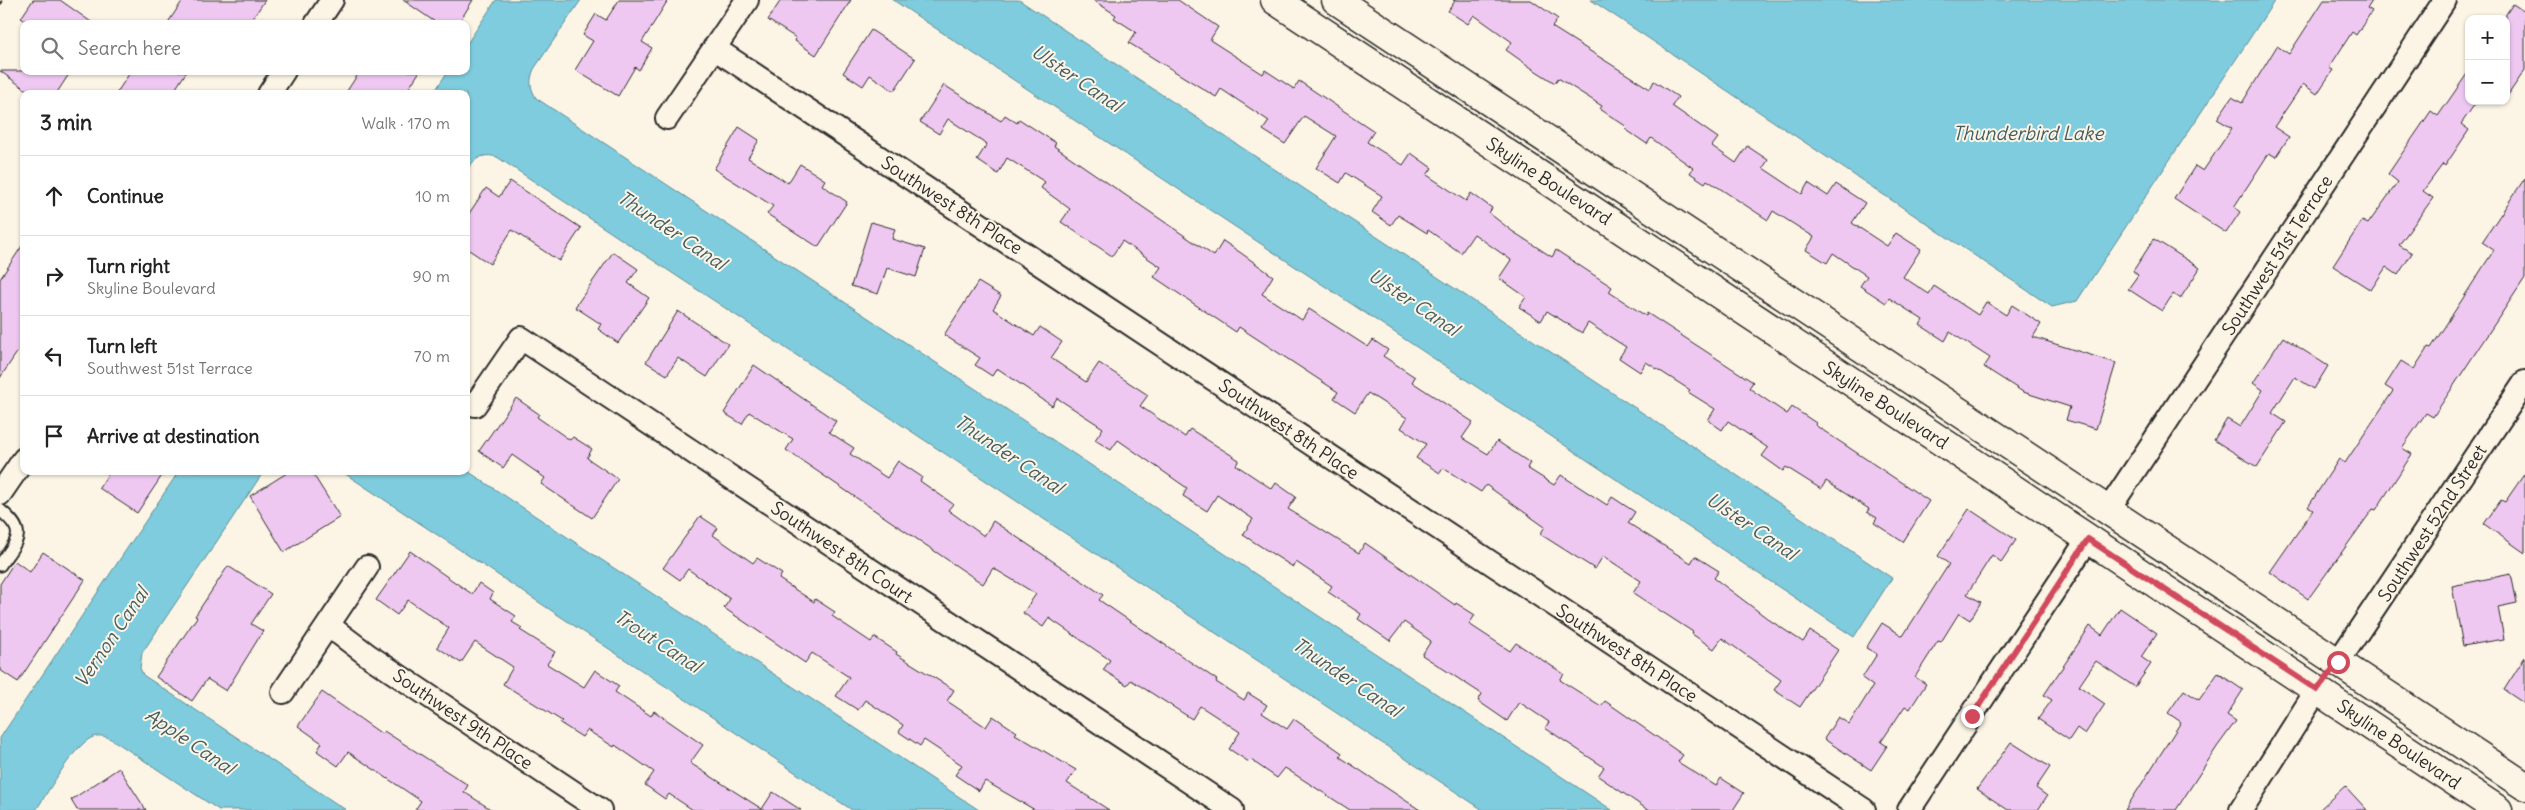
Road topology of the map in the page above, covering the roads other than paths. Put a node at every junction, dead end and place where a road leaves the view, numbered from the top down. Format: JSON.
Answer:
{"nodes":[{"id":1,"x":332,"y":0,"type":"edge"},
{"id":2,"x":747,"y":0,"type":"edge"},
{"id":3,"x":1275,"y":0,"type":"edge"},
{"id":4,"x":1336,"y":0,"type":"edge"},
{"id":5,"x":2445,"y":0,"type":"edge"},
{"id":6,"x":319,"y":20,"type":"edge"},
{"id":7,"x":714,"y":48,"type":"junction"},
{"id":8,"x":281,"y":75,"type":"edge"},
{"id":9,"x":272,"y":90,"type":"edge"},
{"id":10,"x":667,"y":118,"type":"dead end"},
{"id":11,"x":2525,"y":382,"type":"edge"},
{"id":12,"x":475,"y":405,"type":"dead end"},
{"id":13,"x":20,"y":464,"type":"edge"},
{"id":14,"x":0,"y":494,"type":"edge"},
{"id":15,"x":2109,"y":509,"type":"junction"},
{"id":16,"x":0,"y":510,"type":"edge"},
{"id":17,"x":2088,"y":539,"type":"junction"},
{"id":18,"x":0,"y":566,"type":"edge"},
{"id":19,"x":367,"y":567,"type":"dead end"},
{"id":20,"x":328,"y":625,"type":"junction"},
{"id":21,"x":2338,"y":662,"type":"junction"},
{"id":22,"x":2317,"y":690,"type":"junction"},
{"id":23,"x":283,"y":692,"type":"dead end"},
{"id":24,"x":2525,"y":786,"type":"edge"},
{"id":25,"x":600,"y":810,"type":"edge"},
{"id":26,"x":1232,"y":810,"type":"edge"},
{"id":27,"x":1864,"y":810,"type":"edge"},
{"id":28,"x":1909,"y":810,"type":"edge"},
{"id":29,"x":2241,"y":810,"type":"edge"},
{"id":30,"x":2498,"y":810,"type":"edge"}],
"edges":[{"from":1,"to":6,"type":"street"},
{"from":2,"to":7,"type":"street"},
{"from":3,"to":17,"type":"street","name":"Skyline Boulevard"},
{"from":4,"to":15,"type":"street","name":"Skyline Boulevard"},
{"from":5,"to":15,"type":"street","name":"Southwest 51st Terrace"},
{"from":7,"to":10,"type":"street"},
{"from":7,"to":27,"type":"street","name":"Southwest 8th Place"},
{"from":8,"to":9,"type":"street"},
{"from":11,"to":21,"type":"street","name":"Southwest 52nd Street"},
{"from":12,"to":26,"type":"street","name":"Southwest 8th Court"},
{"from":13,"to":14,"type":"street"},
{"from":15,"to":17,"type":"street"},
{"from":15,"to":21,"type":"street","name":"Skyline Boulevard"},
{"from":16,"to":18,"type":"lane"},
{"from":17,"to":22,"type":"street","name":"Skyline Boulevard"},
{"from":17,"to":28,"type":"street"},
{"from":19,"to":20,"type":"street"},
{"from":20,"to":23,"type":"street"},
{"from":20,"to":25,"type":"street","name":"Southwest 9th Place"},
{"from":21,"to":22,"type":"street"},
{"from":21,"to":24,"type":"street","name":"Skyline Boulevard"},
{"from":22,"to":29,"type":"street"},
{"from":22,"to":30,"type":"street","name":"Skyline Boulevard"}]}
